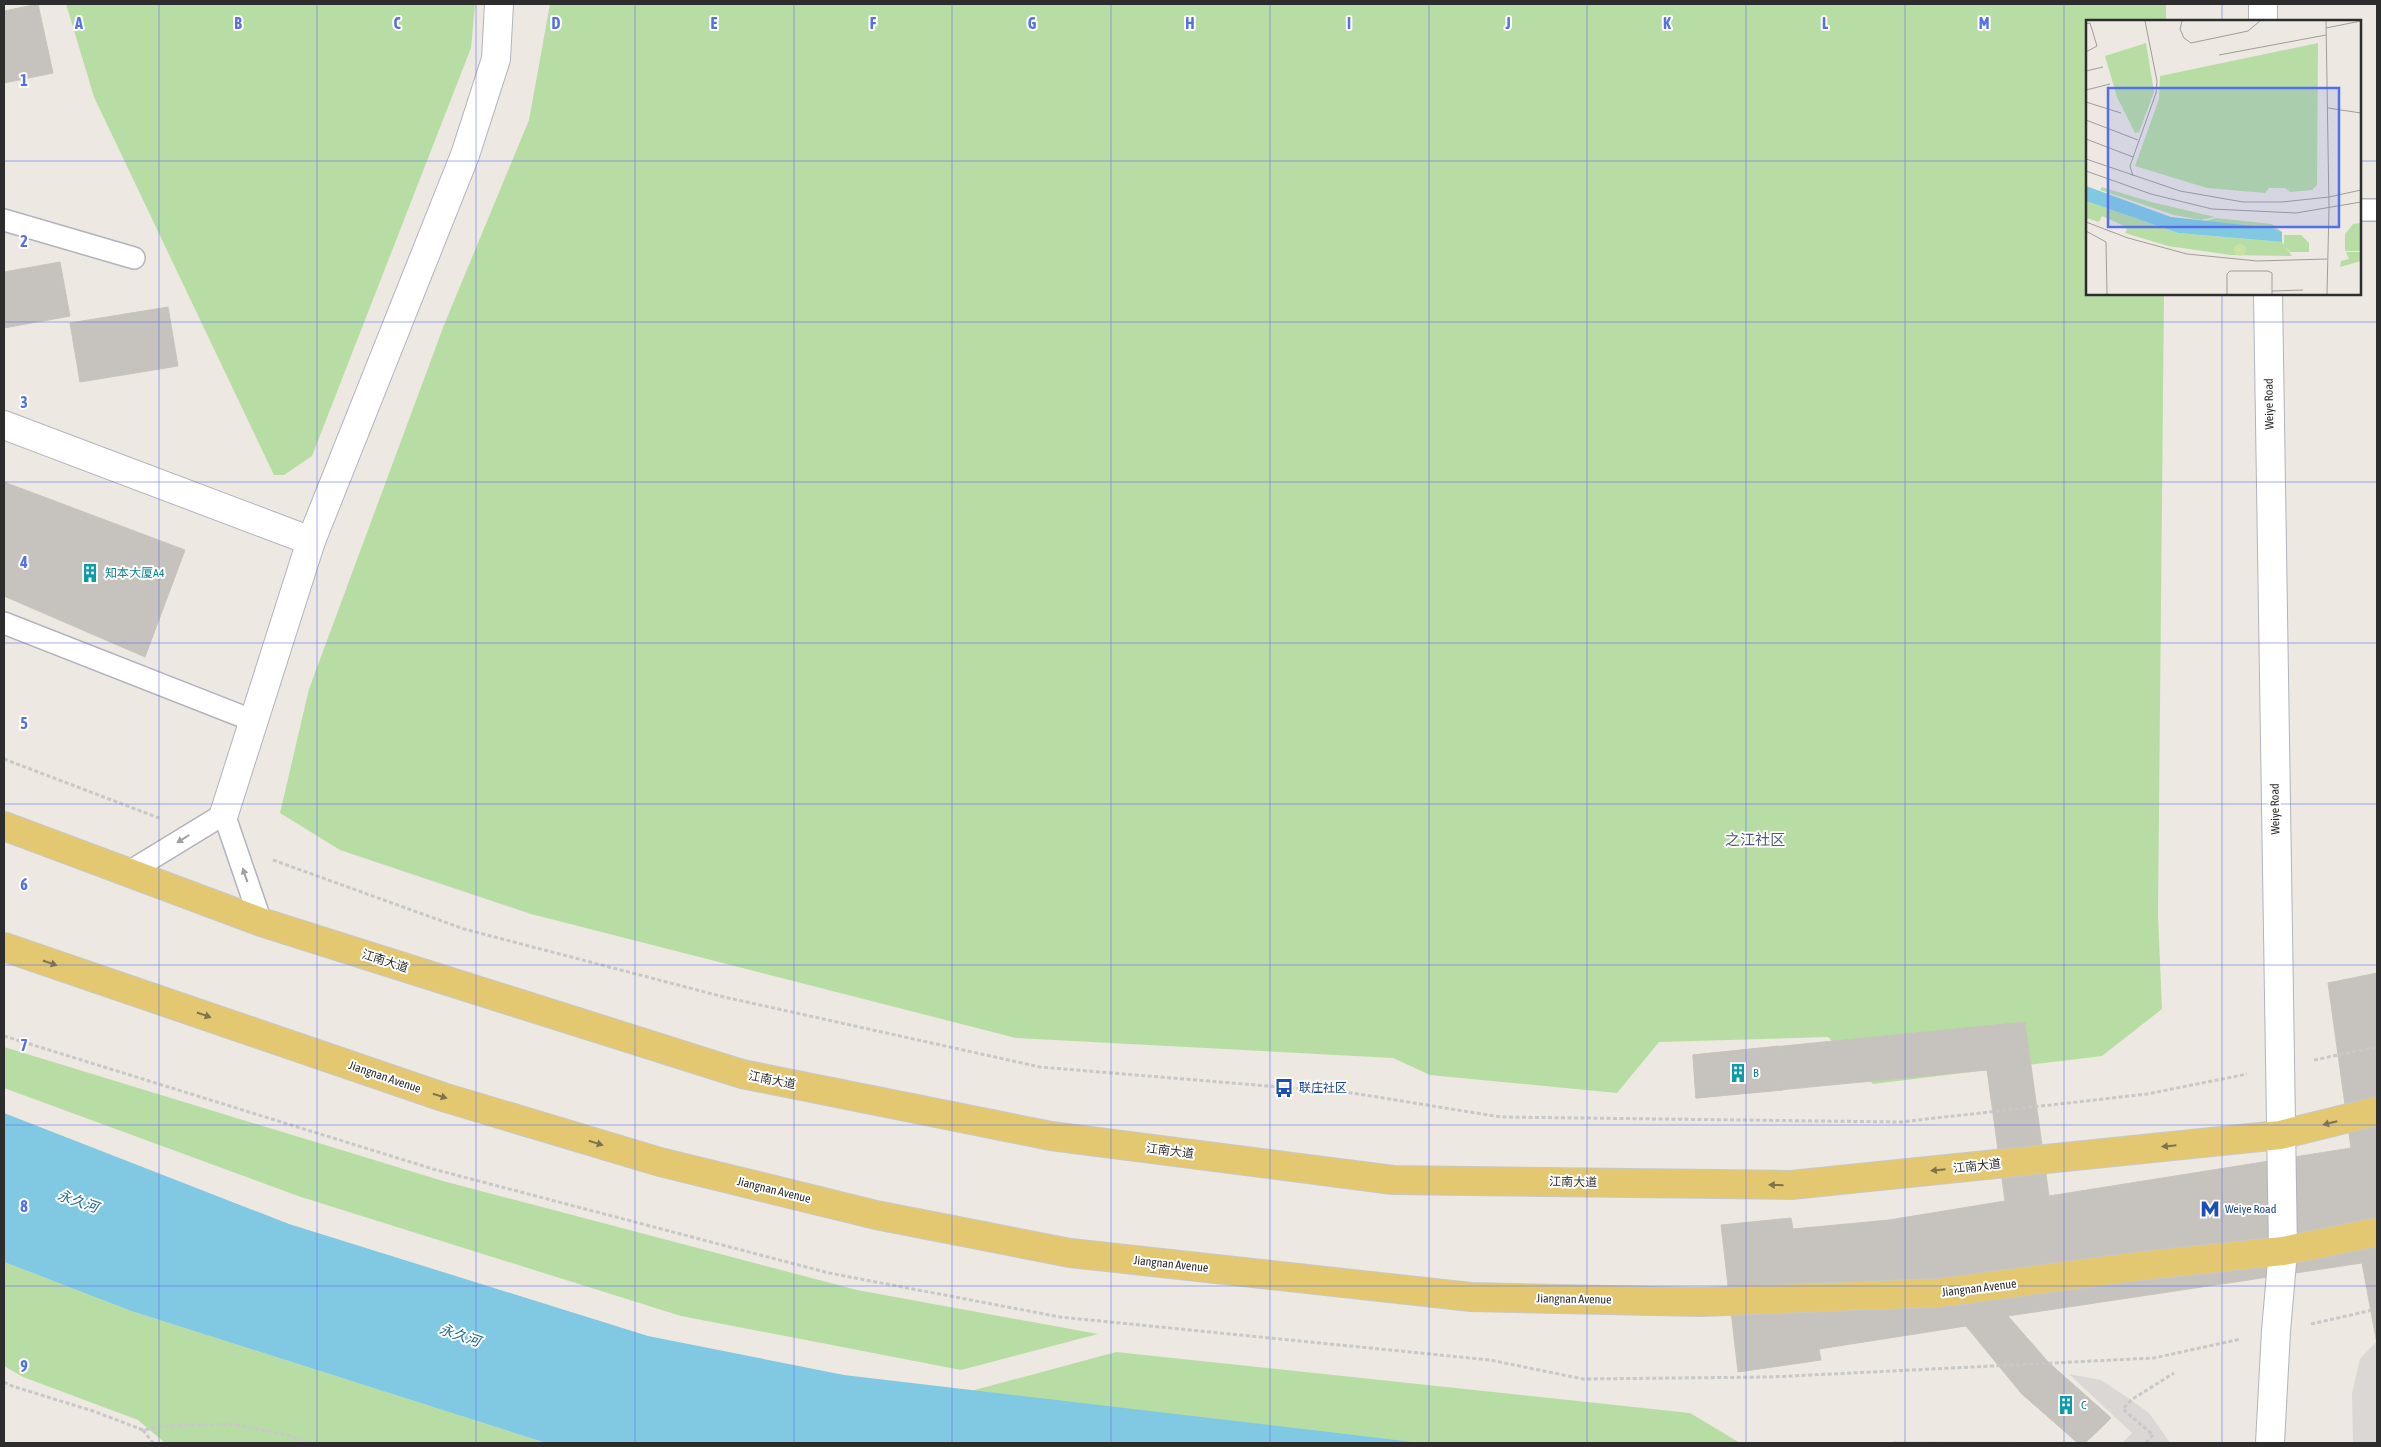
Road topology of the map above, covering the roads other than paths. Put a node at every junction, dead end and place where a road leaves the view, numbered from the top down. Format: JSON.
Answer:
{"nodes":[{"id":1,"x":499,"y":4,"type":"edge"},
{"id":2,"x":2263,"y":4,"type":"edge"},
{"id":3,"x":2264,"y":20,"type":"edge"},
{"id":4,"x":2361,"y":210,"type":"edge"},
{"id":5,"x":2377,"y":210,"type":"edge"},
{"id":6,"x":4,"y":220,"type":"edge"},
{"id":7,"x":134,"y":258,"type":"dead end"},
{"id":8,"x":2268,"y":295,"type":"edge"},
{"id":9,"x":4,"y":425,"type":"edge"},
{"id":10,"x":311,"y":541,"type":"junction"},
{"id":11,"x":4,"y":623,"type":"edge"},
{"id":12,"x":254,"y":721,"type":"junction"},
{"id":13,"x":224,"y":814,"type":"junction"},
{"id":14,"x":4,"y":826,"type":"edge"},
{"id":15,"x":130,"y":872,"type":"junction"},
{"id":16,"x":261,"y":922,"type":"junction"},
{"id":17,"x":4,"y":947,"type":"edge"},
{"id":18,"x":2377,"y":1111,"type":"edge"},
{"id":19,"x":2280,"y":1135,"type":"junction"},
{"id":20,"x":2377,"y":1232,"type":"edge"},
{"id":21,"x":2283,"y":1251,"type":"junction"},
{"id":22,"x":2270,"y":1443,"type":"edge"}],
"edges":[{"from":1,"to":10,"type":"street"},
{"from":2,"to":3,"type":"street"},
{"from":4,"to":5,"type":"lane"},
{"from":6,"to":7,"type":"lane"},
{"from":8,"to":19,"type":"street","name":"Weiye Road"},
{"from":9,"to":10,"type":"street"},
{"from":10,"to":12,"type":"street"},
{"from":11,"to":12,"type":"lane"},
{"from":12,"to":13,"type":"street"},
{"from":13,"to":15,"type":"lane","one_way":true},
{"from":16,"to":13,"type":"lane","one_way":true},
{"from":14,"to":15,"type":"main road","name":"江南大道"},
{"from":15,"to":16,"type":"main road","name":"江南大道"},
{"from":19,"to":16,"type":"main road","name":"江南大道","one_way":true},
{"from":17,"to":21,"type":"main road","name":"Jiangnan Avenue","one_way":true},
{"from":18,"to":19,"type":"main road","name":"江南大道","one_way":true},
{"from":19,"to":21,"type":"street","name":"Weiye Road"},
{"from":20,"to":21,"type":"main road","name":"Jiangnan Avenue"},
{"from":21,"to":22,"type":"street","name":"Weiye Road"}]}
